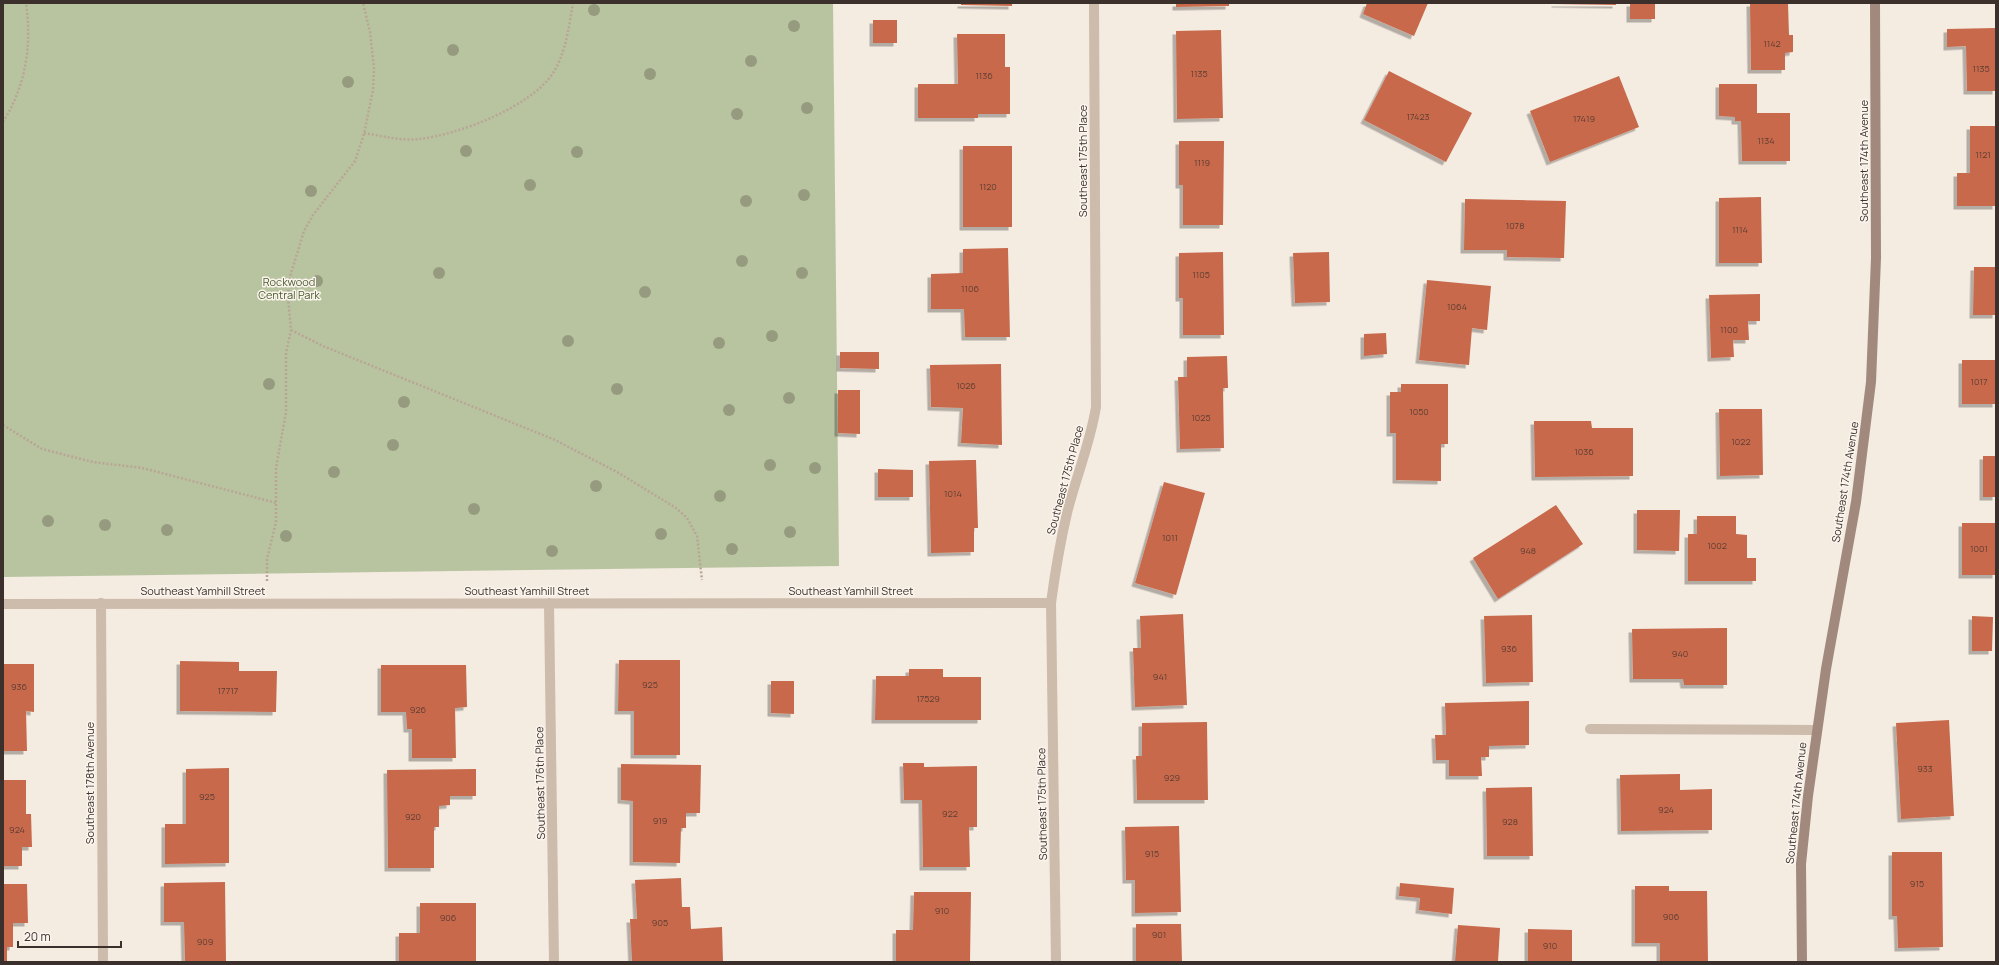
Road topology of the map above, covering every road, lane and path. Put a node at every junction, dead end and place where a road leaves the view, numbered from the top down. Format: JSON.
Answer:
{"nodes":[{"id":1,"x":26,"y":3,"type":"edge"},
{"id":2,"x":363,"y":3,"type":"edge"},
{"id":3,"x":573,"y":3,"type":"edge"},
{"id":4,"x":1094,"y":3,"type":"edge"},
{"id":5,"x":1875,"y":3,"type":"edge"},
{"id":6,"x":3,"y":122,"type":"edge"},
{"id":7,"x":364,"y":133,"type":"junction"},
{"id":8,"x":291,"y":330,"type":"junction"},
{"id":9,"x":3,"y":425,"type":"edge"},
{"id":10,"x":277,"y":503,"type":"junction"},
{"id":11,"x":703,"y":602,"type":"junction"},
{"id":12,"x":101,"y":603,"type":"junction"},
{"id":13,"x":268,"y":603,"type":"junction"},
{"id":14,"x":549,"y":603,"type":"junction"},
{"id":15,"x":1051,"y":603,"type":"junction"},
{"id":16,"x":3,"y":604,"type":"edge"},
{"id":17,"x":1590,"y":729,"type":"dead end"},
{"id":18,"x":1816,"y":730,"type":"junction"},
{"id":19,"x":103,"y":962,"type":"edge"},
{"id":20,"x":554,"y":962,"type":"edge"},
{"id":21,"x":1056,"y":962,"type":"edge"},
{"id":22,"x":1802,"y":962,"type":"edge"}],
"edges":[{"from":1,"to":6,"type":"path"},
{"from":2,"to":7,"type":"path"},
{"from":3,"to":7,"type":"path"},
{"from":4,"to":15,"type":"street","name":"Southeast 175th Place"},
{"from":5,"to":18,"type":"street","name":"Southeast 174th Avenue"},
{"from":7,"to":8,"type":"path"},
{"from":8,"to":10,"type":"path"},
{"from":8,"to":11,"type":"path"},
{"from":9,"to":10,"type":"path"},
{"from":10,"to":13,"type":"path"},
{"from":11,"to":14,"type":"street","name":"Southeast Yamhill Street"},
{"from":11,"to":15,"type":"street","name":"Southeast Yamhill Street"},
{"from":12,"to":13,"type":"street","name":"Southeast Yamhill Street"},
{"from":12,"to":16,"type":"street","name":"Southeast Yamhill Street"},
{"from":12,"to":19,"type":"street","name":"Southeast 178th Avenue"},
{"from":13,"to":14,"type":"street","name":"Southeast Yamhill Street"},
{"from":14,"to":20,"type":"street","name":"Southeast 176th Place"},
{"from":15,"to":21,"type":"street","name":"Southeast 175th Place"},
{"from":17,"to":18,"type":"street"},
{"from":18,"to":22,"type":"street","name":"Southeast 174th Avenue"}]}
